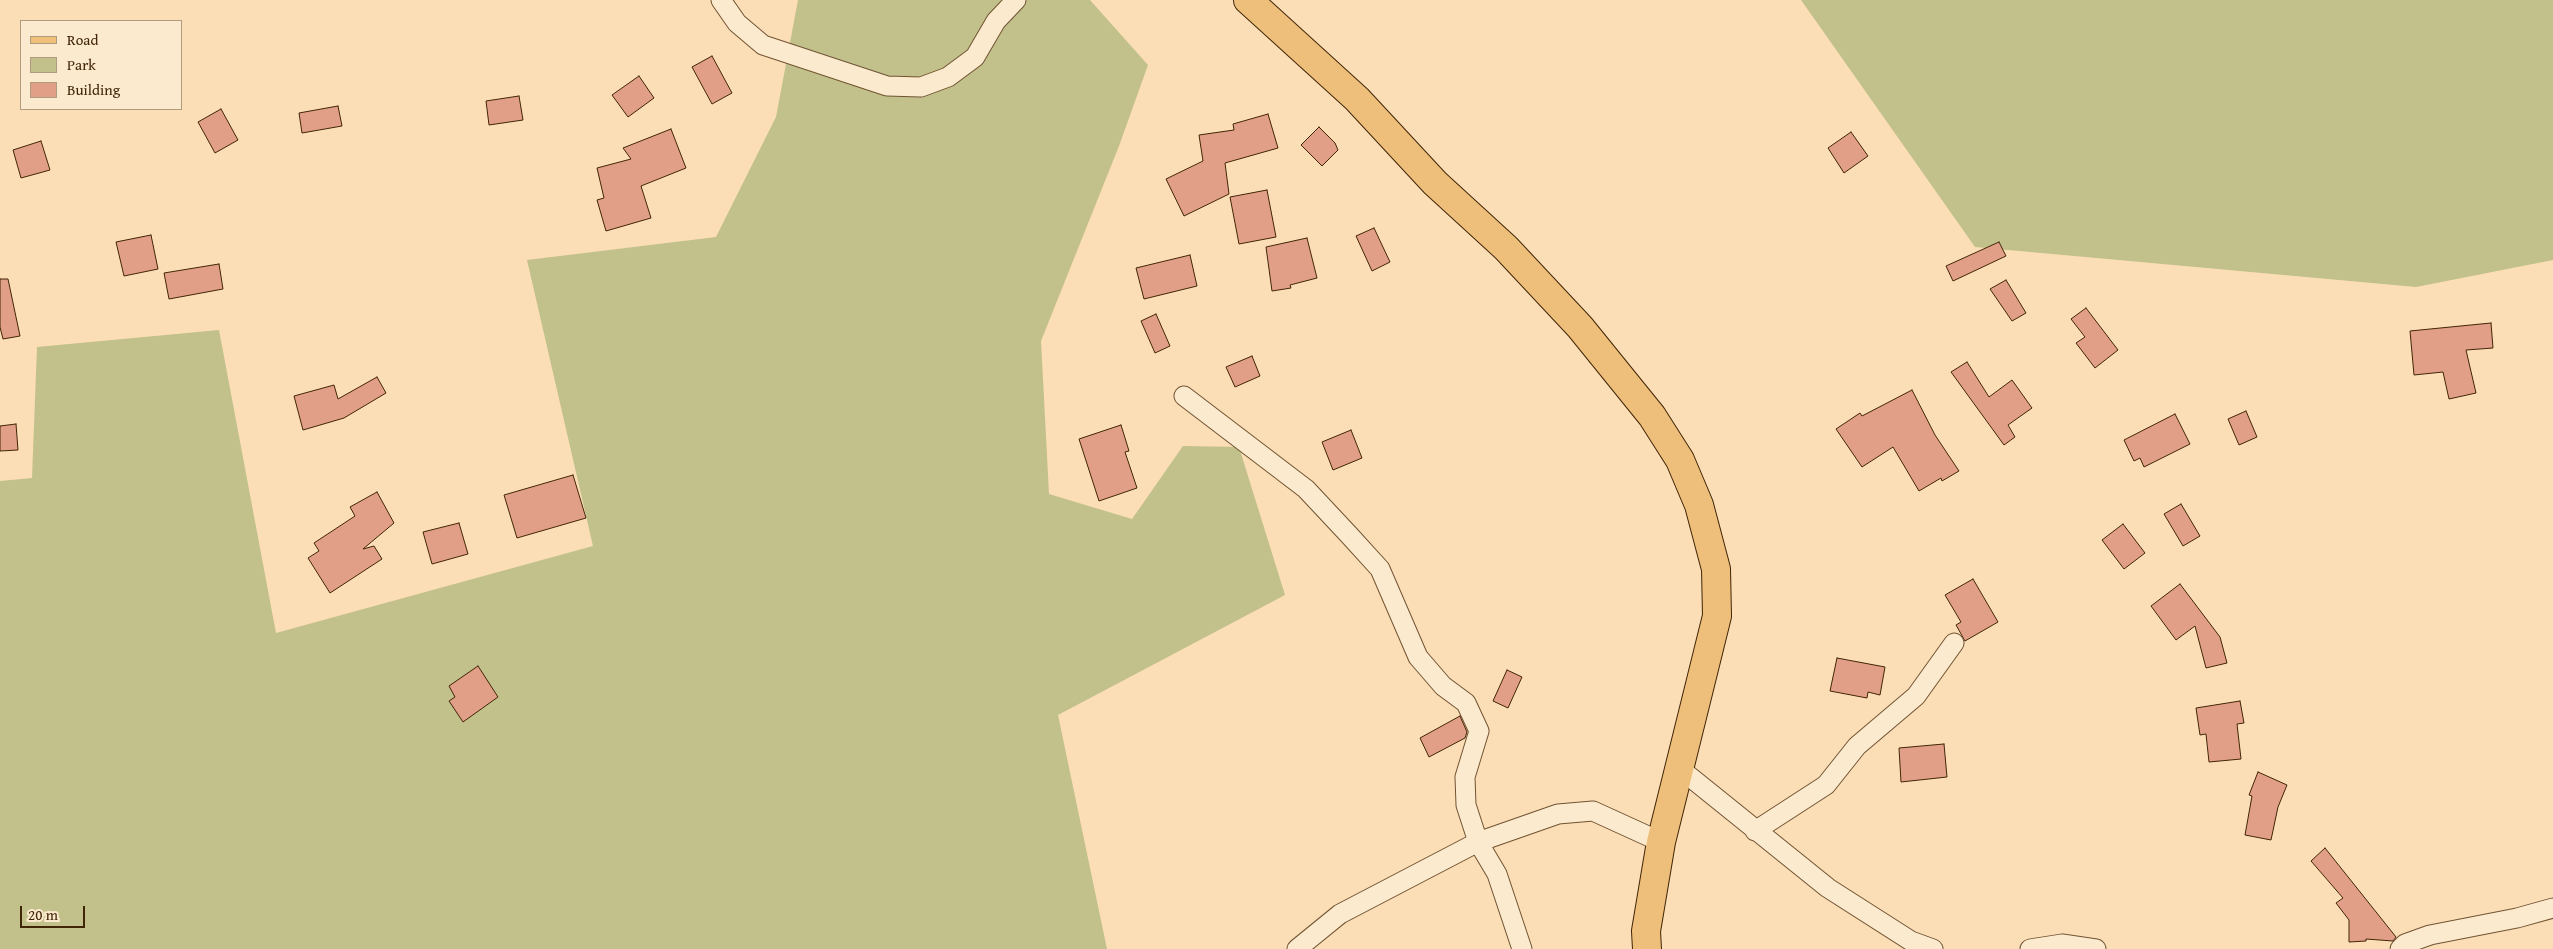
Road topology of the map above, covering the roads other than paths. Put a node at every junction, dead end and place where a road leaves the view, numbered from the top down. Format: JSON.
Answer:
{"nodes":[{"id":1,"x":721,"y":0,"type":"edge"},
{"id":2,"x":1016,"y":0,"type":"edge"},
{"id":3,"x":1248,"y":0,"type":"edge"},
{"id":4,"x":1184,"y":396,"type":"dead end"},
{"id":5,"x":1954,"y":643,"type":"dead end"},
{"id":6,"x":1679,"y":768,"type":"junction"},
{"id":7,"x":1755,"y":831,"type":"junction"},
{"id":8,"x":1478,"y":842,"type":"junction"},
{"id":9,"x":1662,"y":842,"type":"junction"},
{"id":10,"x":2553,"y":908,"type":"edge"},
{"id":11,"x":1297,"y":949,"type":"edge"},
{"id":12,"x":1522,"y":949,"type":"edge"},
{"id":13,"x":1647,"y":949,"type":"edge"},
{"id":14,"x":1934,"y":949,"type":"edge"},
{"id":15,"x":2030,"y":949,"type":"edge"},
{"id":16,"x":2096,"y":949,"type":"edge"},
{"id":17,"x":2400,"y":949,"type":"edge"}],
"edges":[{"from":1,"to":2,"type":"street"},
{"from":3,"to":6,"type":"main road"},
{"from":4,"to":8,"type":"street"},
{"from":5,"to":7,"type":"street"},
{"from":6,"to":7,"type":"street"},
{"from":6,"to":9,"type":"main road"},
{"from":7,"to":14,"type":"street"},
{"from":8,"to":9,"type":"street"},
{"from":8,"to":11,"type":"street"},
{"from":8,"to":12,"type":"street"},
{"from":9,"to":13,"type":"main road"},
{"from":10,"to":17,"type":"street"},
{"from":15,"to":16,"type":"street"}]}
